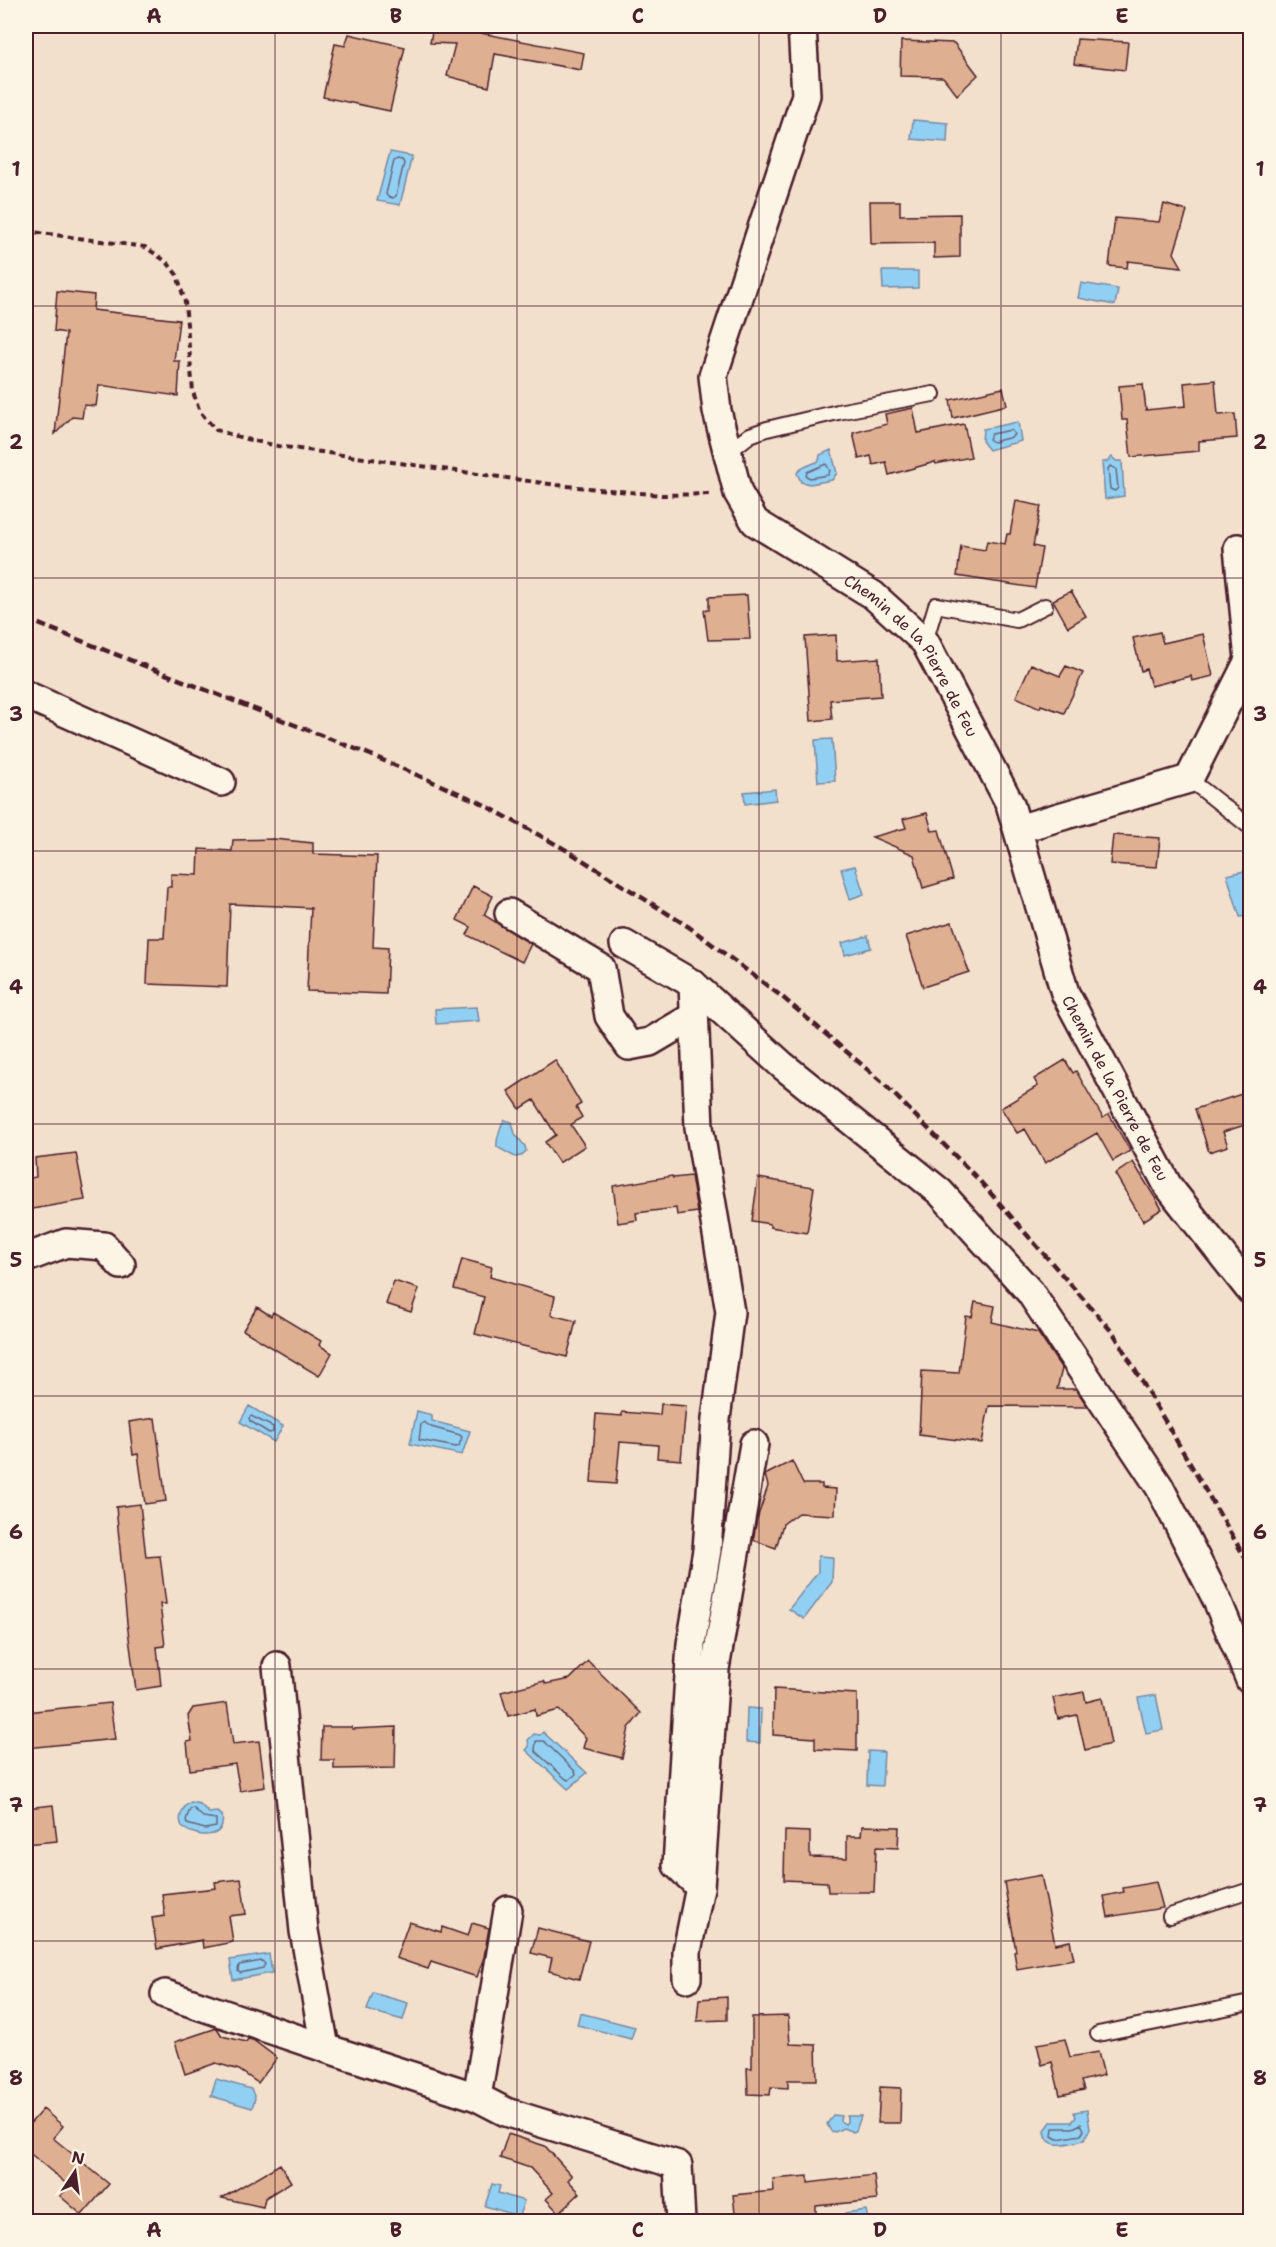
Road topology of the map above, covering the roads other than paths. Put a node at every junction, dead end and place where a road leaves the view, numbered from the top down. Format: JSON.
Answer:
{"nodes":[{"id":1,"x":802,"y":26,"type":"edge"},
{"id":2,"x":933,"y":394,"type":"dead end"},
{"id":3,"x":727,"y":453,"type":"junction"},
{"id":4,"x":1238,"y":548,"type":"dead end"},
{"id":5,"x":1045,"y":606,"type":"dead end"},
{"id":6,"x":925,"y":642,"type":"junction"},
{"id":7,"x":1250,"y":661,"type":"edge"},
{"id":8,"x":26,"y":695,"type":"edge"},
{"id":9,"x":1189,"y":779,"type":"junction"},
{"id":10,"x":221,"y":782,"type":"dead end"},
{"id":11,"x":1251,"y":827,"type":"edge"},
{"id":12,"x":1018,"y":829,"type":"junction"},
{"id":13,"x":509,"y":913,"type":"dead end"},
{"id":14,"x":624,"y":944,"type":"dead end"},
{"id":15,"x":693,"y":984,"type":"junction"},
{"id":16,"x":694,"y":1016,"type":"junction"},
{"id":17,"x":26,"y":1258,"type":"edge"},
{"id":18,"x":121,"y":1265,"type":"dead end"},
{"id":19,"x":1251,"y":1290,"type":"edge"},
{"id":20,"x":754,"y":1444,"type":"dead end"},
{"id":21,"x":277,"y":1666,"type":"dead end"},
{"id":22,"x":1251,"y":1680,"type":"edge"},
{"id":23,"x":700,"y":1887,"type":"junction"},
{"id":24,"x":1251,"y":1890,"type":"edge"},
{"id":25,"x":508,"y":1910,"type":"dead end"},
{"id":26,"x":1170,"y":1916,"type":"dead end"},
{"id":27,"x":687,"y":1978,"type":"dead end"},
{"id":28,"x":165,"y":1994,"type":"dead end"},
{"id":29,"x":1251,"y":2003,"type":"edge"},
{"id":30,"x":1098,"y":2034,"type":"dead end"},
{"id":31,"x":325,"y":2048,"type":"junction"},
{"id":32,"x":477,"y":2097,"type":"junction"},
{"id":33,"x":681,"y":2222,"type":"edge"}],
"edges":[{"from":1,"to":3,"type":"street","name":"Chemin de la Pierre de Feu"},
{"from":2,"to":3,"type":"lane"},
{"from":3,"to":6,"type":"street","name":"Chemin de la Pierre de Feu"},
{"from":4,"to":7,"type":"street"},
{"from":5,"to":6,"type":"lane"},
{"from":6,"to":12,"type":"street","name":"Chemin de la Pierre de Feu"},
{"from":7,"to":9,"type":"street"},
{"from":8,"to":10,"type":"street"},
{"from":9,"to":11,"type":"lane"},
{"from":9,"to":12,"type":"street"},
{"from":12,"to":19,"type":"street","name":"Chemin de la Pierre de Feu"},
{"from":13,"to":16,"type":"street"},
{"from":14,"to":15,"type":"street"},
{"from":15,"to":16,"type":"street"},
{"from":15,"to":22,"type":"street"},
{"from":16,"to":23,"type":"street"},
{"from":17,"to":18,"type":"street"},
{"from":20,"to":23,"type":"street"},
{"from":21,"to":31,"type":"street"},
{"from":23,"to":27,"type":"street"},
{"from":24,"to":26,"type":"lane"},
{"from":25,"to":32,"type":"street"},
{"from":28,"to":31,"type":"street"},
{"from":29,"to":30,"type":"lane"},
{"from":31,"to":32,"type":"street"},
{"from":32,"to":33,"type":"street"}]}
